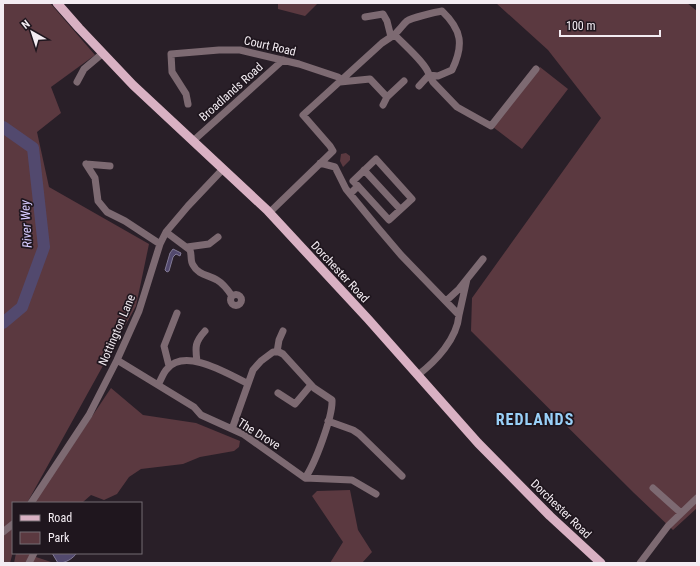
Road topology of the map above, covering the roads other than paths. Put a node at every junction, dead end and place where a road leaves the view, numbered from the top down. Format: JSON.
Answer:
{"nodes":[{"id":1,"x":57,"y":3,"type":"edge"},
{"id":2,"x":365,"y":17,"type":"dead end"},
{"id":3,"x":395,"y":34,"type":"junction"},
{"id":4,"x":103,"y":53,"type":"junction"},
{"id":5,"x":283,"y":60,"type":"junction"},
{"id":6,"x":536,"y":69,"type":"dead end"},
{"id":7,"x":429,"y":75,"type":"junction"},
{"id":8,"x":340,"y":80,"type":"junction"},
{"id":9,"x":404,"y":81,"type":"dead end"},
{"id":10,"x":77,"y":82,"type":"dead end"},
{"id":11,"x":419,"y":86,"type":"dead end"},
{"id":12,"x":387,"y":97,"type":"junction"},
{"id":13,"x":188,"y":104,"type":"dead end"},
{"id":14,"x":383,"y":105,"type":"dead end"},
{"id":15,"x":194,"y":141,"type":"junction"},
{"id":16,"x":320,"y":164,"type":"junction"},
{"id":17,"x":110,"y":166,"type":"dead end"},
{"id":18,"x":223,"y":168,"type":"junction"},
{"id":19,"x":364,"y":170,"type":"junction"},
{"id":20,"x":358,"y":186,"type":"junction"},
{"id":21,"x":350,"y":194,"type":"junction"},
{"id":22,"x":400,"y":209,"type":"junction"},
{"id":23,"x":269,"y":213,"type":"junction"},
{"id":24,"x":166,"y":232,"type":"junction"},
{"id":25,"x":218,"y":237,"type":"dead end"},
{"id":26,"x":160,"y":244,"type":"junction"},
{"id":27,"x":187,"y":247,"type":"junction"},
{"id":28,"x":483,"y":259,"type":"dead end"},
{"id":29,"x":467,"y":279,"type":"junction"},
{"id":30,"x":232,"y":296,"type":"dead end"},
{"id":31,"x":446,"y":301,"type":"junction"},
{"id":32,"x":177,"y":313,"type":"dead end"},
{"id":33,"x":459,"y":315,"type":"junction"},
{"id":34,"x":206,"y":331,"type":"dead end"},
{"id":35,"x":282,"y":331,"type":"dead end"},
{"id":36,"x":277,"y":352,"type":"junction"},
{"id":37,"x":117,"y":360,"type":"junction"},
{"id":38,"x":196,"y":361,"type":"junction"},
{"id":39,"x":169,"y":366,"type":"junction"},
{"id":40,"x":418,"y":375,"type":"junction"},
{"id":41,"x":247,"y":383,"type":"junction"},
{"id":42,"x":158,"y":385,"type":"junction"},
{"id":43,"x":311,"y":385,"type":"junction"},
{"id":44,"x":278,"y":393,"type":"dead end"},
{"id":45,"x":328,"y":421,"type":"junction"},
{"id":46,"x":232,"y":429,"type":"junction"},
{"id":47,"x":402,"y":476,"type":"dead end"},
{"id":48,"x":305,"y":478,"type":"junction"},
{"id":49,"x":653,"y":488,"type":"dead end"},
{"id":50,"x":376,"y":494,"type":"dead end"},
{"id":51,"x":697,"y":498,"type":"edge"},
{"id":52,"x":32,"y":502,"type":"edge"},
{"id":53,"x":681,"y":513,"type":"junction"},
{"id":54,"x":12,"y":525,"type":"edge"},
{"id":55,"x":3,"y":532,"type":"edge"},
{"id":56,"x":34,"y":554,"type":"edge"},
{"id":57,"x":29,"y":563,"type":"edge"},
{"id":58,"x":601,"y":563,"type":"edge"},
{"id":59,"x":640,"y":563,"type":"edge"}],
"edges":[{"from":1,"to":4,"type":"main road","name":"Dorchester Road"},
{"from":2,"to":3,"type":"street"},
{"from":3,"to":7,"type":"street"},
{"from":3,"to":7,"type":"street"},
{"from":3,"to":8,"type":"street"},
{"from":4,"to":10,"type":"street"},
{"from":4,"to":15,"type":"main road","name":"Dorchester Road"},
{"from":5,"to":8,"type":"street","name":"Court Road"},
{"from":5,"to":13,"type":"street","name":"Court Road"},
{"from":5,"to":15,"type":"street","name":"Broadlands Road"},
{"from":6,"to":7,"type":"street"},
{"from":7,"to":11,"type":"street"},
{"from":8,"to":12,"type":"street"},
{"from":8,"to":16,"type":"street"},
{"from":9,"to":12,"type":"street"},
{"from":12,"to":14,"type":"street"},
{"from":15,"to":18,"type":"main road","name":"Dorchester Road"},
{"from":16,"to":21,"type":"street"},
{"from":16,"to":23,"type":"street"},
{"from":17,"to":26,"type":"street"},
{"from":18,"to":23,"type":"main road","name":"Dorchester Road"},
{"from":18,"to":24,"type":"street","name":"Nottington Lane"},
{"from":19,"to":20,"type":"street"},
{"from":19,"to":22,"type":"street"},
{"from":19,"to":22,"type":"street"},
{"from":20,"to":21,"type":"street"},
{"from":20,"to":22,"type":"street"},
{"from":21,"to":31,"type":"street"},
{"from":23,"to":40,"type":"main road","name":"Dorchester Road"},
{"from":24,"to":26,"type":"street","name":"Nottington Lane"},
{"from":24,"to":27,"type":"street"},
{"from":25,"to":27,"type":"street"},
{"from":26,"to":37,"type":"street","name":"Nottington Lane"},
{"from":27,"to":30,"type":"street"},
{"from":28,"to":29,"type":"street"},
{"from":29,"to":31,"type":"street"},
{"from":29,"to":33,"type":"street"},
{"from":31,"to":33,"type":"street"},
{"from":32,"to":39,"type":"street"},
{"from":33,"to":40,"type":"street"},
{"from":34,"to":38,"type":"street"},
{"from":35,"to":36,"type":"street"},
{"from":36,"to":41,"type":"street"},
{"from":36,"to":43,"type":"street"},
{"from":37,"to":42,"type":"street","name":"The Drove"},
{"from":37,"to":52,"type":"street","name":"Nottington Lane"},
{"from":38,"to":39,"type":"street"},
{"from":38,"to":41,"type":"street"},
{"from":39,"to":42,"type":"street"},
{"from":40,"to":58,"type":"main road","name":"Dorchester Road"},
{"from":41,"to":46,"type":"street"},
{"from":42,"to":46,"type":"street","name":"The Drove"},
{"from":43,"to":44,"type":"street"},
{"from":43,"to":45,"type":"street"},
{"from":45,"to":47,"type":"street"},
{"from":45,"to":48,"type":"street"},
{"from":46,"to":48,"type":"street","name":"The Drove"},
{"from":48,"to":50,"type":"street"},
{"from":49,"to":53,"type":"street"},
{"from":51,"to":53,"type":"street"},
{"from":53,"to":59,"type":"street"},
{"from":54,"to":55,"type":"street"},
{"from":56,"to":57,"type":"street"}]}
